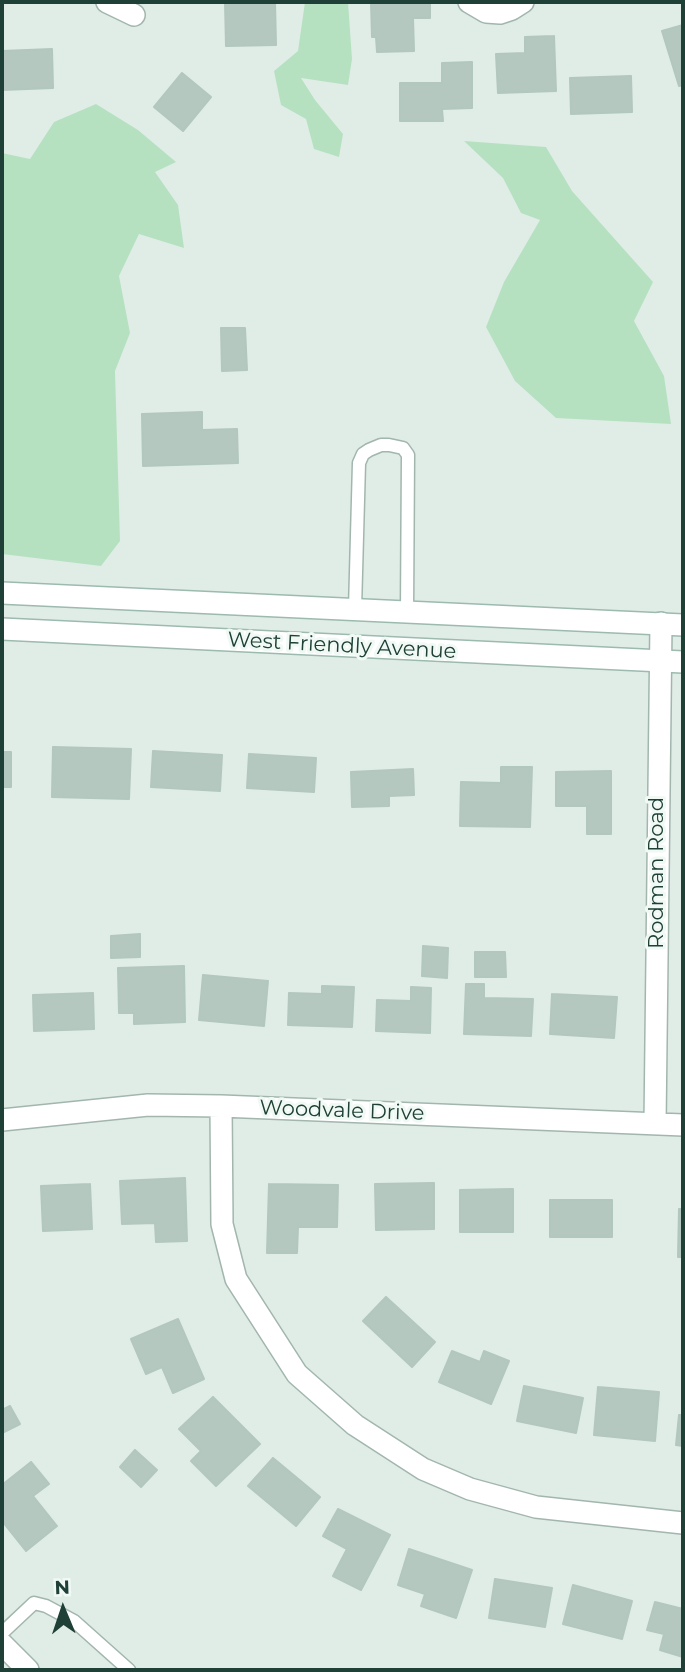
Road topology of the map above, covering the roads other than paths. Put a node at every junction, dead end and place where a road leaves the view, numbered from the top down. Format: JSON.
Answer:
{"nodes":[{"id":1,"x":107,"y":2,"type":"edge"},
{"id":2,"x":469,"y":2,"type":"edge"},
{"id":3,"x":523,"y":2,"type":"edge"},
{"id":4,"x":137,"y":8,"type":"edge"},
{"id":5,"x":2,"y":593,"type":"edge"},
{"id":6,"x":355,"y":609,"type":"junction"},
{"id":7,"x":407,"y":611,"type":"junction"},
{"id":8,"x":661,"y":623,"type":"junction"},
{"id":9,"x":683,"y":625,"type":"edge"},
{"id":10,"x":2,"y":629,"type":"edge"},
{"id":11,"x":659,"y":661,"type":"junction"},
{"id":12,"x":683,"y":663,"type":"edge"},
{"id":13,"x":221,"y":1106,"type":"junction"},
{"id":14,"x":2,"y":1120,"type":"edge"},
{"id":15,"x":655,"y":1124,"type":"junction"},
{"id":16,"x":683,"y":1125,"type":"edge"},
{"id":17,"x":683,"y":1523,"type":"edge"},
{"id":18,"x":2,"y":1633,"type":"edge"},
{"id":19,"x":2,"y":1644,"type":"edge"},
{"id":20,"x":29,"y":1670,"type":"edge"},
{"id":21,"x":129,"y":1670,"type":"edge"}],
"edges":[{"from":1,"to":4,"type":"street"},
{"from":2,"to":3,"type":"street"},
{"from":5,"to":6,"type":"street","name":"West Friendly Avenue"},
{"from":6,"to":7,"type":"street","name":"West Friendly Avenue"},
{"from":6,"to":7,"type":"lane"},
{"from":7,"to":8,"type":"street","name":"West Friendly Avenue"},
{"from":8,"to":9,"type":"street","name":"West Friendly Avenue"},
{"from":8,"to":11,"type":"street","name":"Rodman Road"},
{"from":10,"to":11,"type":"street","name":"West Friendly Avenue"},
{"from":11,"to":12,"type":"street","name":"West Friendly Avenue"},
{"from":11,"to":15,"type":"street","name":"Rodman Road"},
{"from":13,"to":14,"type":"street","name":"Woodvale Drive"},
{"from":13,"to":15,"type":"street","name":"Woodvale Drive"},
{"from":13,"to":17,"type":"street"},
{"from":15,"to":16,"type":"street","name":"Woodvale Drive"},
{"from":18,"to":21,"type":"lane"},
{"from":19,"to":20,"type":"street"}]}
